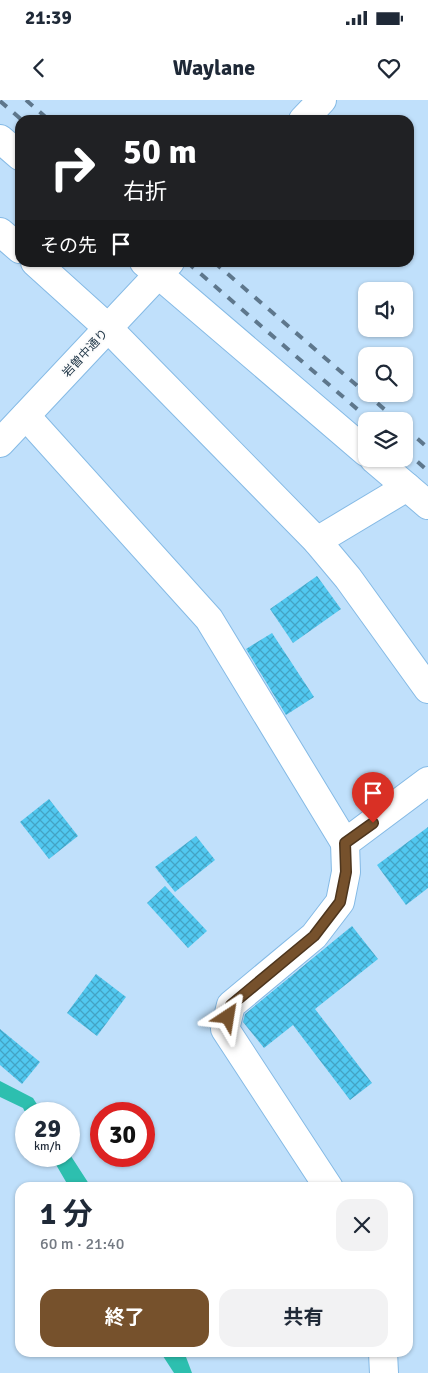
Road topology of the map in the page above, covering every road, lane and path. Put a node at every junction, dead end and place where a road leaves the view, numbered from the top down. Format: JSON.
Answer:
{"nodes":[{"id":1,"x":322,"y":100,"type":"edge"},
{"id":2,"x":308,"y":115,"type":"edge"},
{"id":3,"x":0,"y":139,"type":"edge"},
{"id":4,"x":15,"y":152,"type":"edge"},
{"id":5,"x":0,"y":232,"type":"edge"},
{"id":6,"x":15,"y":246,"type":"edge"},
{"id":7,"x":41,"y":267,"type":"edge"},
{"id":8,"x":158,"y":267,"type":"edge"},
{"id":9,"x":108,"y":328,"type":"junction"},
{"id":10,"x":26,"y":416,"type":"junction"},
{"id":11,"x":0,"y":443,"type":"edge"},
{"id":12,"x":358,"y":445,"type":"edge"},
{"id":13,"x":383,"y":467,"type":"edge"},
{"id":14,"x":407,"y":487,"type":"junction"},
{"id":15,"x":428,"y":505,"type":"edge"},
{"id":16,"x":317,"y":541,"type":"junction"},
{"id":17,"x":428,"y":689,"type":"edge"},
{"id":18,"x":428,"y":781,"type":"edge"},
{"id":19,"x":345,"y":843,"type":"junction"},
{"id":20,"x":325,"y":1182,"type":"edge"},
{"id":21,"x":383,"y":1357,"type":"edge"},
{"id":22,"x":384,"y":1373,"type":"edge"}],
"edges":[{"from":1,"to":2,"type":"street"},
{"from":3,"to":4,"type":"street"},
{"from":5,"to":6,"type":"street"},
{"from":7,"to":9,"type":"street"},
{"from":8,"to":9,"type":"street","name":"岩曽中通り"},
{"from":8,"to":12,"type":"street"},
{"from":9,"to":10,"type":"street","name":"岩曽中通り"},
{"from":9,"to":16,"type":"street"},
{"from":10,"to":11,"type":"street","name":"岩曽中通り"},
{"from":10,"to":19,"type":"street"},
{"from":13,"to":14,"type":"street"},
{"from":14,"to":15,"type":"street"},
{"from":14,"to":16,"type":"street"},
{"from":16,"to":17,"type":"street"},
{"from":18,"to":19,"type":"street"},
{"from":19,"to":20,"type":"street"},
{"from":21,"to":22,"type":"street"}]}
